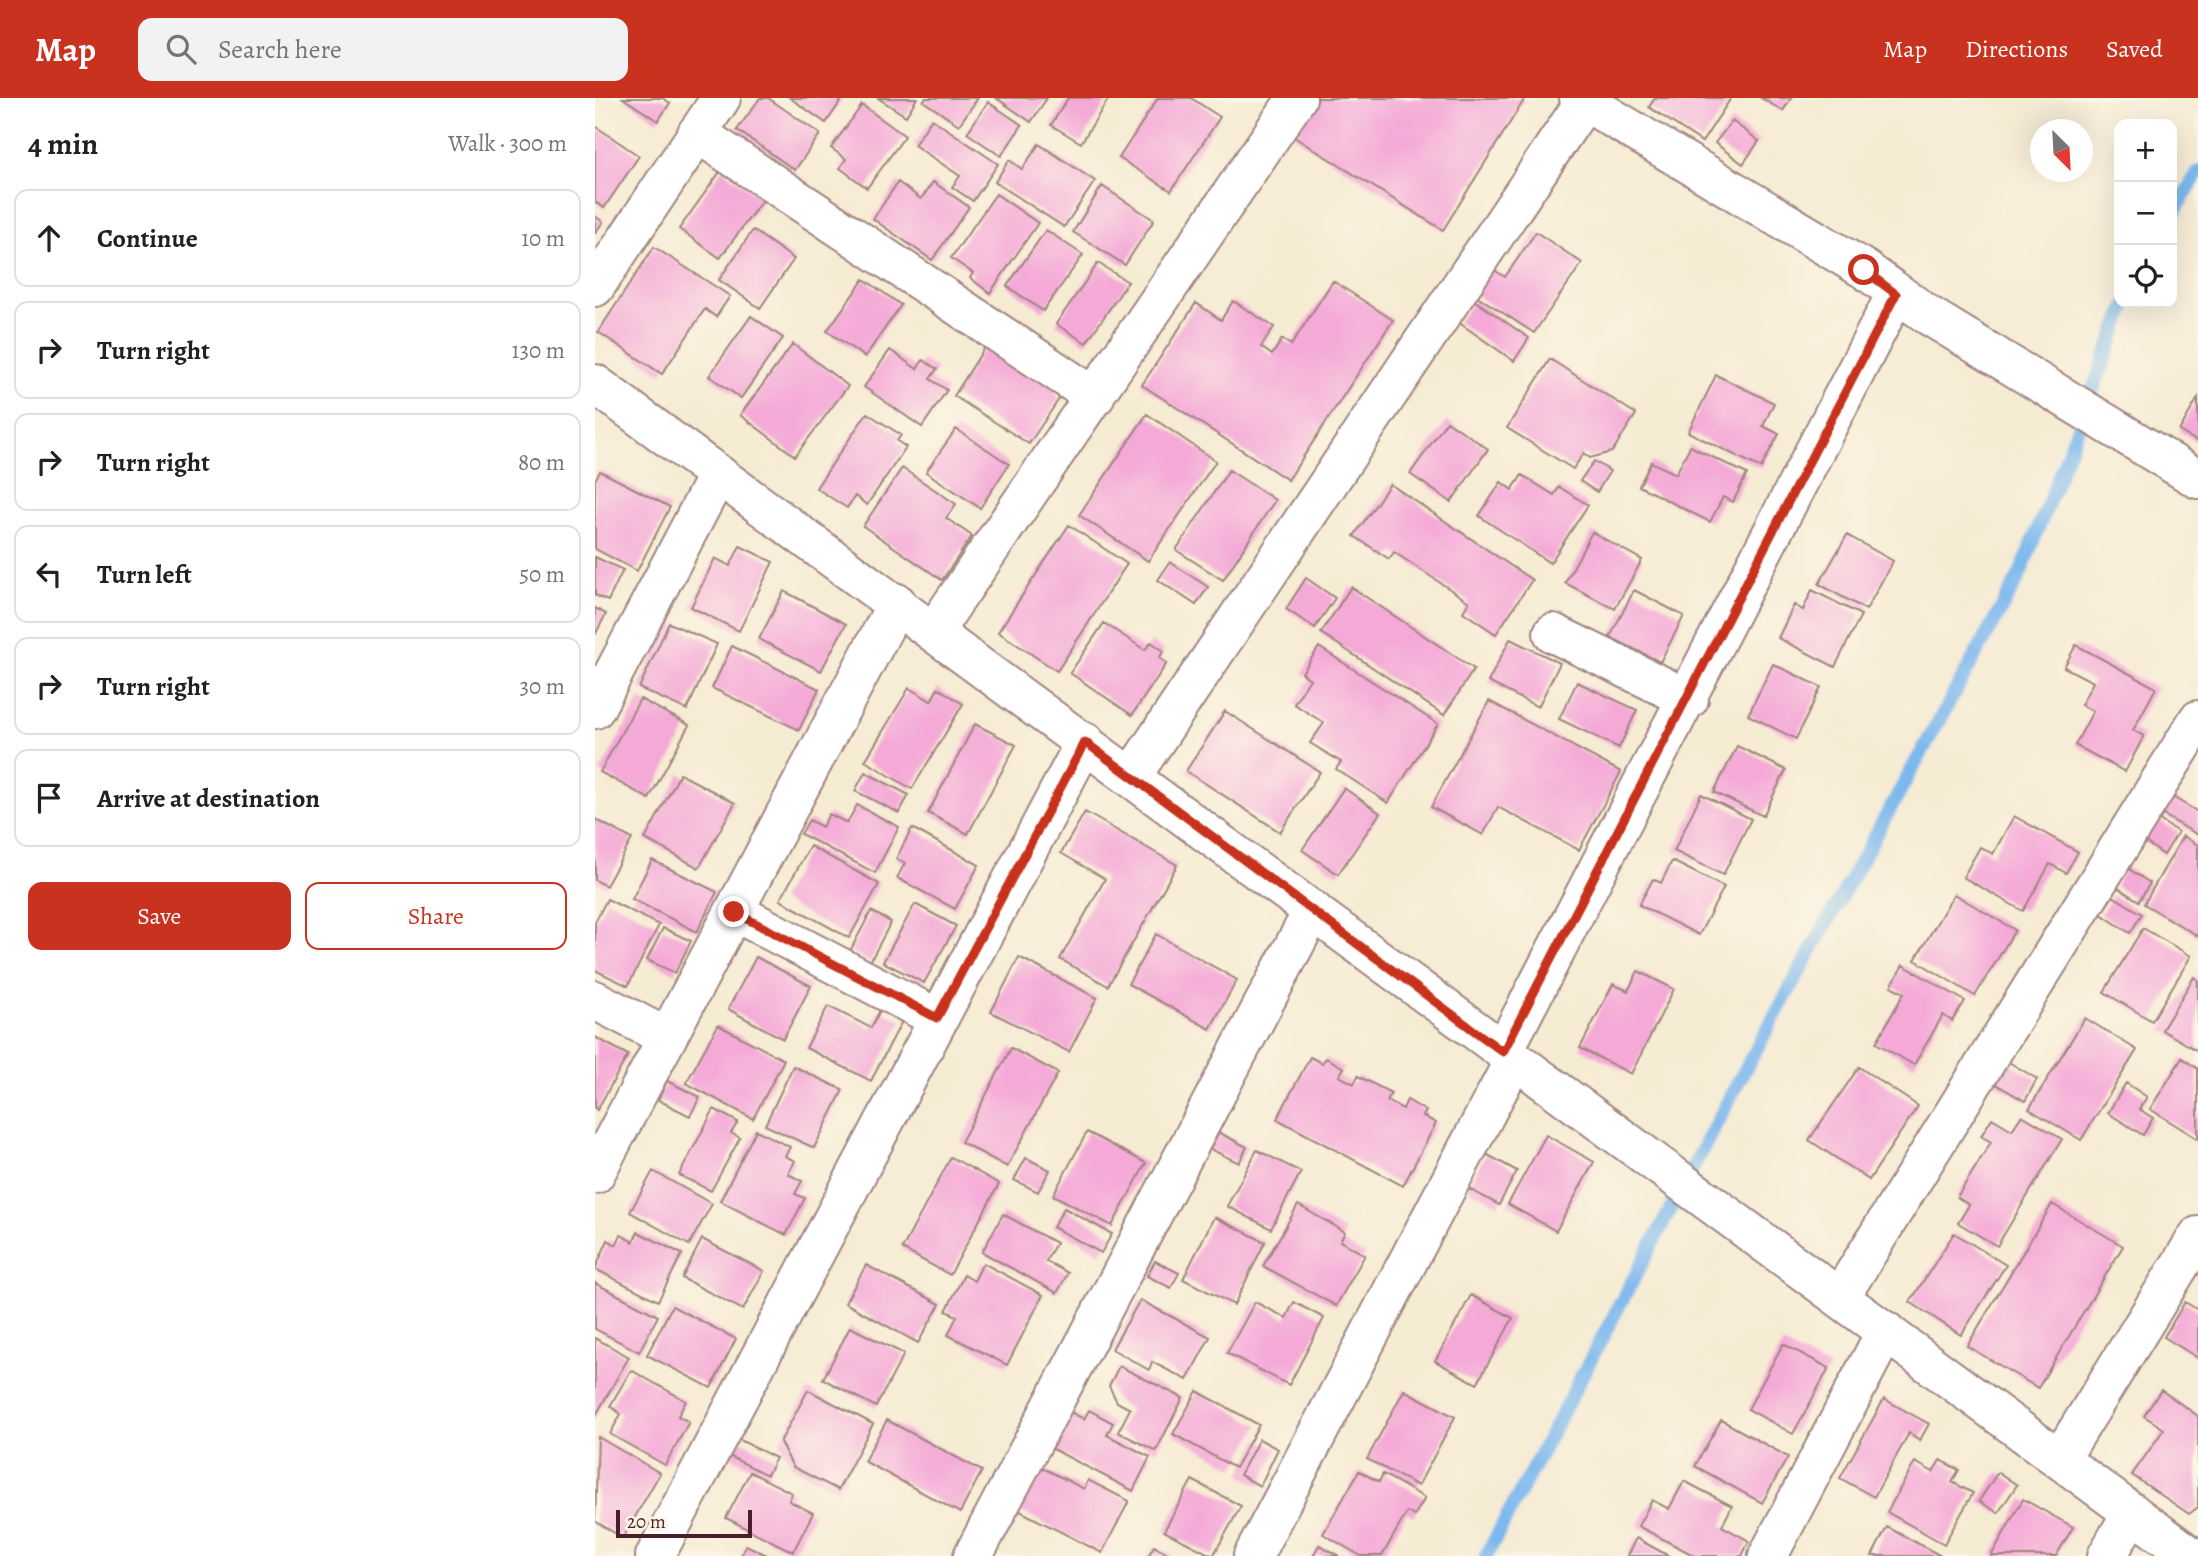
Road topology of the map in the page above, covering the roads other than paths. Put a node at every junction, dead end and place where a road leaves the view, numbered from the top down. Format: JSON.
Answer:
{"nodes":[{"id":1,"x":721,"y":98,"type":"edge"},
{"id":2,"x":1297,"y":98,"type":"edge"},
{"id":3,"x":1584,"y":99,"type":"edge"},
{"id":4,"x":697,"y":133,"type":"junction"},
{"id":5,"x":595,"y":287,"type":"edge"},
{"id":6,"x":1896,"y":294,"type":"junction"},
{"id":7,"x":595,"y":384,"type":"edge"},
{"id":8,"x":1095,"y":397,"type":"junction"},
{"id":9,"x":718,"y":474,"type":"junction"},
{"id":10,"x":2198,"y":479,"type":"edge"},
{"id":11,"x":897,"y":603,"type":"junction"},
{"id":12,"x":934,"y":631,"type":"junction"},
{"id":13,"x":1553,"y":633,"type":"dead end"},
{"id":14,"x":1689,"y":699,"type":"junction"},
{"id":15,"x":595,"y":709,"type":"edge"},
{"id":16,"x":2198,"y":720,"type":"edge"},
{"id":17,"x":1085,"y":742,"type":"junction"},
{"id":18,"x":1131,"y":777,"type":"junction"},
{"id":19,"x":1313,"y":911,"type":"junction"},
{"id":20,"x":734,"y":912,"type":"junction"},
{"id":21,"x":595,"y":1000,"type":"edge"},
{"id":22,"x":937,"y":1018,"type":"junction"},
{"id":23,"x":666,"y":1037,"type":"junction"},
{"id":24,"x":1509,"y":1056,"type":"junction"},
{"id":25,"x":595,"y":1174,"type":"edge"},
{"id":26,"x":2198,"y":1236,"type":"edge"},
{"id":27,"x":1840,"y":1297,"type":"junction"},
{"id":28,"x":1886,"y":1331,"type":"junction"},
{"id":29,"x":2060,"y":1459,"type":"junction"},
{"id":30,"x":2132,"y":1512,"type":"junction"},
{"id":31,"x":655,"y":1556,"type":"edge"},
{"id":32,"x":974,"y":1556,"type":"edge"},
{"id":33,"x":1253,"y":1556,"type":"edge"},
{"id":34,"x":1768,"y":1556,"type":"edge"},
{"id":35,"x":2107,"y":1556,"type":"edge"},
{"id":36,"x":2191,"y":1556,"type":"edge"}],
"edges":[{"from":1,"to":4,"type":"street"},
{"from":2,"to":8,"type":"street"},
{"from":3,"to":6,"type":"street"},
{"from":3,"to":18,"type":"street"},
{"from":4,"to":5,"type":"street"},
{"from":4,"to":8,"type":"street"},
{"from":6,"to":10,"type":"street"},
{"from":6,"to":14,"type":"street"},
{"from":7,"to":9,"type":"street"},
{"from":8,"to":12,"type":"street"},
{"from":9,"to":11,"type":"street"},
{"from":9,"to":15,"type":"street"},
{"from":11,"to":12,"type":"street"},
{"from":11,"to":20,"type":"street"},
{"from":12,"to":17,"type":"street"},
{"from":13,"to":14,"type":"street"},
{"from":14,"to":24,"type":"street"},
{"from":16,"to":27,"type":"street"},
{"from":17,"to":18,"type":"street"},
{"from":17,"to":22,"type":"street"},
{"from":18,"to":19,"type":"street"},
{"from":19,"to":24,"type":"street"},
{"from":19,"to":32,"type":"street"},
{"from":20,"to":22,"type":"street"},
{"from":20,"to":23,"type":"street"},
{"from":21,"to":23,"type":"street"},
{"from":22,"to":31,"type":"street"},
{"from":23,"to":25,"type":"street"},
{"from":24,"to":27,"type":"street"},
{"from":24,"to":33,"type":"street"},
{"from":26,"to":29,"type":"street"},
{"from":27,"to":28,"type":"street"},
{"from":28,"to":29,"type":"street"},
{"from":28,"to":34,"type":"street"},
{"from":29,"to":30,"type":"street"},
{"from":30,"to":35,"type":"street"},
{"from":30,"to":36,"type":"street"}]}
